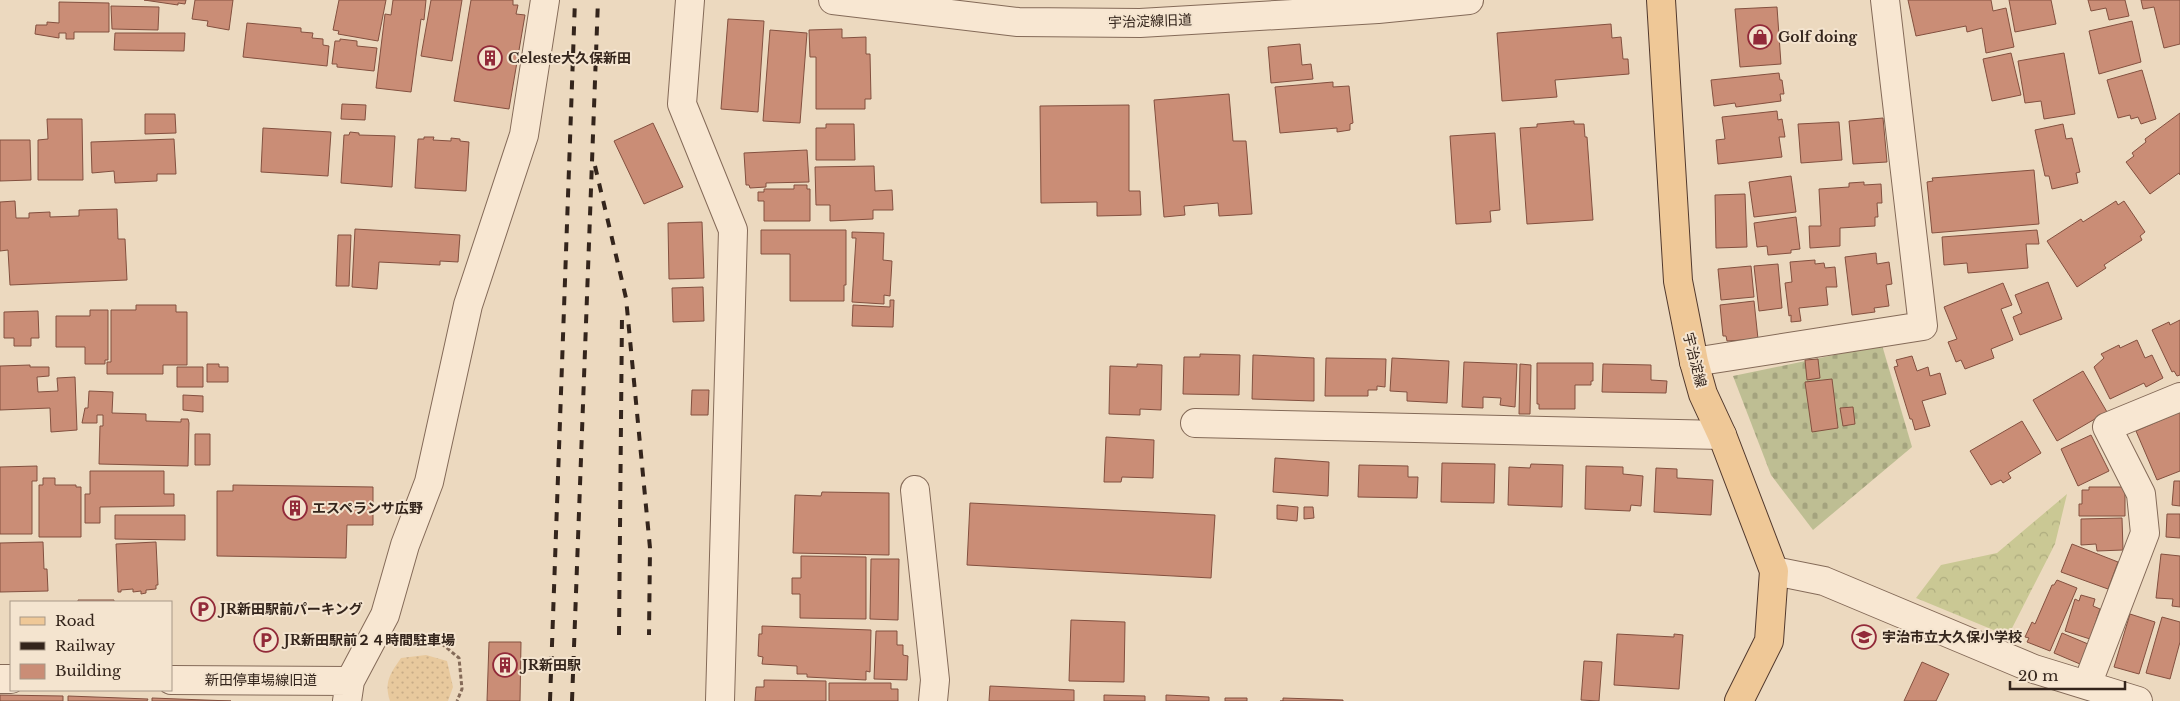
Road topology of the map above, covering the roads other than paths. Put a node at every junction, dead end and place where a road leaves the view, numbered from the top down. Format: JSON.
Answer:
{"nodes":[{"id":1,"x":545,"y":0,"type":"edge"},
{"id":2,"x":690,"y":0,"type":"edge"},
{"id":3,"x":1469,"y":0,"type":"edge"},
{"id":4,"x":1661,"y":0,"type":"edge"},
{"id":5,"x":1885,"y":0,"type":"edge"},
{"id":6,"x":842,"y":1,"type":"edge"},
{"id":7,"x":1378,"y":5,"type":"edge"},
{"id":8,"x":1694,"y":362,"type":"junction"},
{"id":9,"x":2180,"y":397,"type":"edge"},
{"id":10,"x":1195,"y":423,"type":"dead end"},
{"id":11,"x":1722,"y":435,"type":"junction"},
{"id":12,"x":915,"y":490,"type":"dead end"},
{"id":13,"x":1774,"y":571,"type":"junction"},
{"id":14,"x":172,"y":680,"type":"edge"},
{"id":15,"x":2087,"y":685,"type":"junction"},
{"id":16,"x":349,"y":691,"type":"edge"},
{"id":17,"x":720,"y":701,"type":"edge"},
{"id":18,"x":933,"y":701,"type":"edge"},
{"id":19,"x":1739,"y":701,"type":"edge"},
{"id":20,"x":2138,"y":701,"type":"edge"}],
"edges":[{"from":1,"to":16,"type":"street"},
{"from":2,"to":17,"type":"street"},
{"from":3,"to":7,"type":"street","name":"宇治淀線旧道"},
{"from":4,"to":8,"type":"main road","name":"宇治淀線"},
{"from":5,"to":8,"type":"street"},
{"from":6,"to":7,"type":"street","name":"宇治淀線旧道"},
{"from":8,"to":11,"type":"main road","name":"宇治淀線"},
{"from":9,"to":15,"type":"street"},
{"from":10,"to":11,"type":"street"},
{"from":11,"to":13,"type":"main road","name":"宇治淀線"},
{"from":12,"to":18,"type":"street"},
{"from":13,"to":15,"type":"street"},
{"from":13,"to":19,"type":"main road","name":"宇治淀線"},
{"from":14,"to":16,"type":"street","name":"新田停車場線旧道"},
{"from":15,"to":20,"type":"street"}]}
